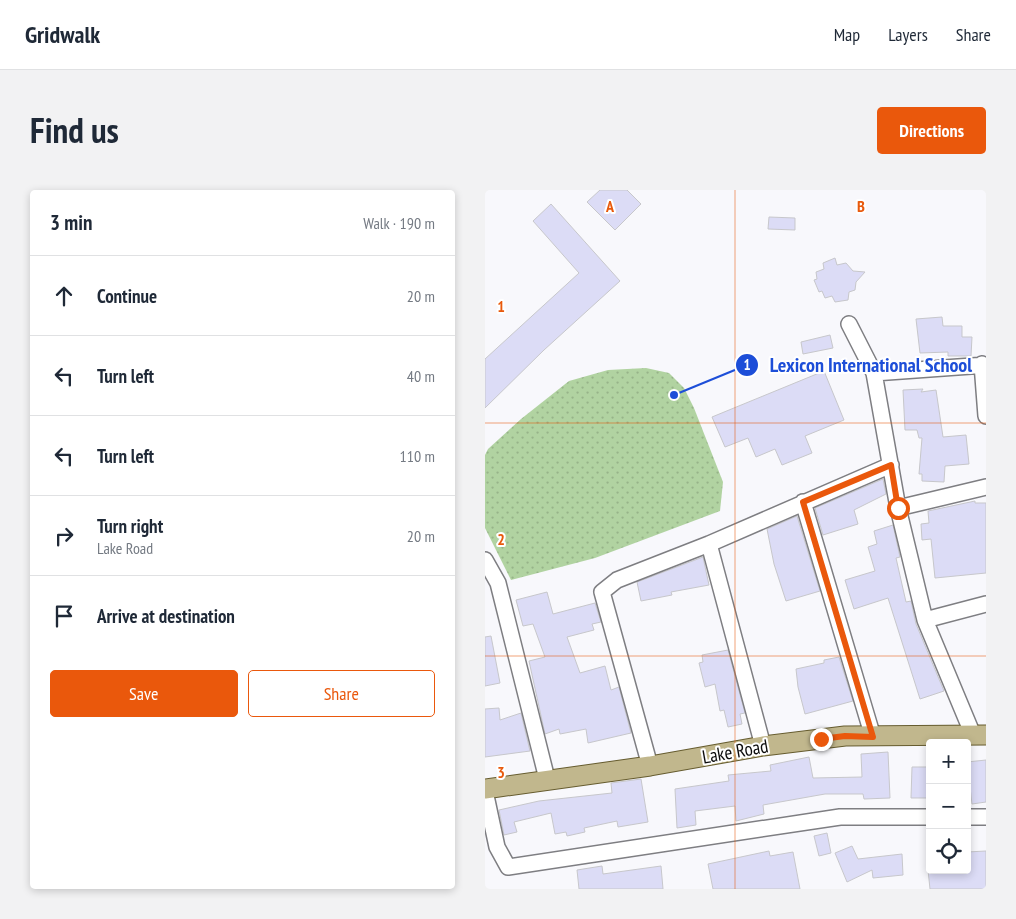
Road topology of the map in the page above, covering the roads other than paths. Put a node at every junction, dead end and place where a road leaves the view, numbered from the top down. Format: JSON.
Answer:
{"nodes":[{"id":1,"x":849,"y":324,"type":"dead end"},
{"id":2,"x":984,"y":365,"type":"edge"},
{"id":3,"x":874,"y":373,"type":"junction"},
{"id":4,"x":986,"y":416,"type":"edge"},
{"id":5,"x":891,"y":465,"type":"junction"},
{"id":6,"x":986,"y":487,"type":"edge"},
{"id":7,"x":803,"y":502,"type":"junction"},
{"id":8,"x":898,"y":508,"type":"junction"},
{"id":9,"x":709,"y":544,"type":"junction"},
{"id":10,"x":485,"y":560,"type":"edge"},
{"id":11,"x":986,"y":604,"type":"edge"},
{"id":12,"x":925,"y":620,"type":"junction"},
{"id":13,"x":979,"y":735,"type":"edge"},
{"id":14,"x":873,"y":737,"type":"junction"},
{"id":15,"x":763,"y":746,"type":"junction"},
{"id":16,"x":650,"y":766,"type":"junction"},
{"id":17,"x":547,"y":779,"type":"junction"},
{"id":18,"x":485,"y":790,"type":"edge"},
{"id":19,"x":926,"y":817,"type":"edge"},
{"id":20,"x":971,"y":817,"type":"edge"},
{"id":21,"x":986,"y":817,"type":"edge"}],
"edges":[{"from":1,"to":3,"type":"street"},
{"from":2,"to":3,"type":"street"},
{"from":2,"to":4,"type":"street"},
{"from":3,"to":5,"type":"street"},
{"from":5,"to":7,"type":"street"},
{"from":5,"to":8,"type":"street"},
{"from":6,"to":8,"type":"street"},
{"from":7,"to":9,"type":"street"},
{"from":7,"to":14,"type":"street"},
{"from":8,"to":12,"type":"street"},
{"from":9,"to":15,"type":"street"},
{"from":9,"to":16,"type":"street"},
{"from":10,"to":17,"type":"street"},
{"from":11,"to":12,"type":"street"},
{"from":12,"to":13,"type":"street"},
{"from":13,"to":14,"type":"main road","name":"Lake Road"},
{"from":14,"to":15,"type":"main road","name":"Lake Road"},
{"from":15,"to":16,"type":"main road","name":"Lake Road"},
{"from":16,"to":17,"type":"main road","name":"Lake Road"},
{"from":17,"to":18,"type":"main road","name":"Lake Road"},
{"from":18,"to":19,"type":"street"},
{"from":20,"to":21,"type":"street"}]}
